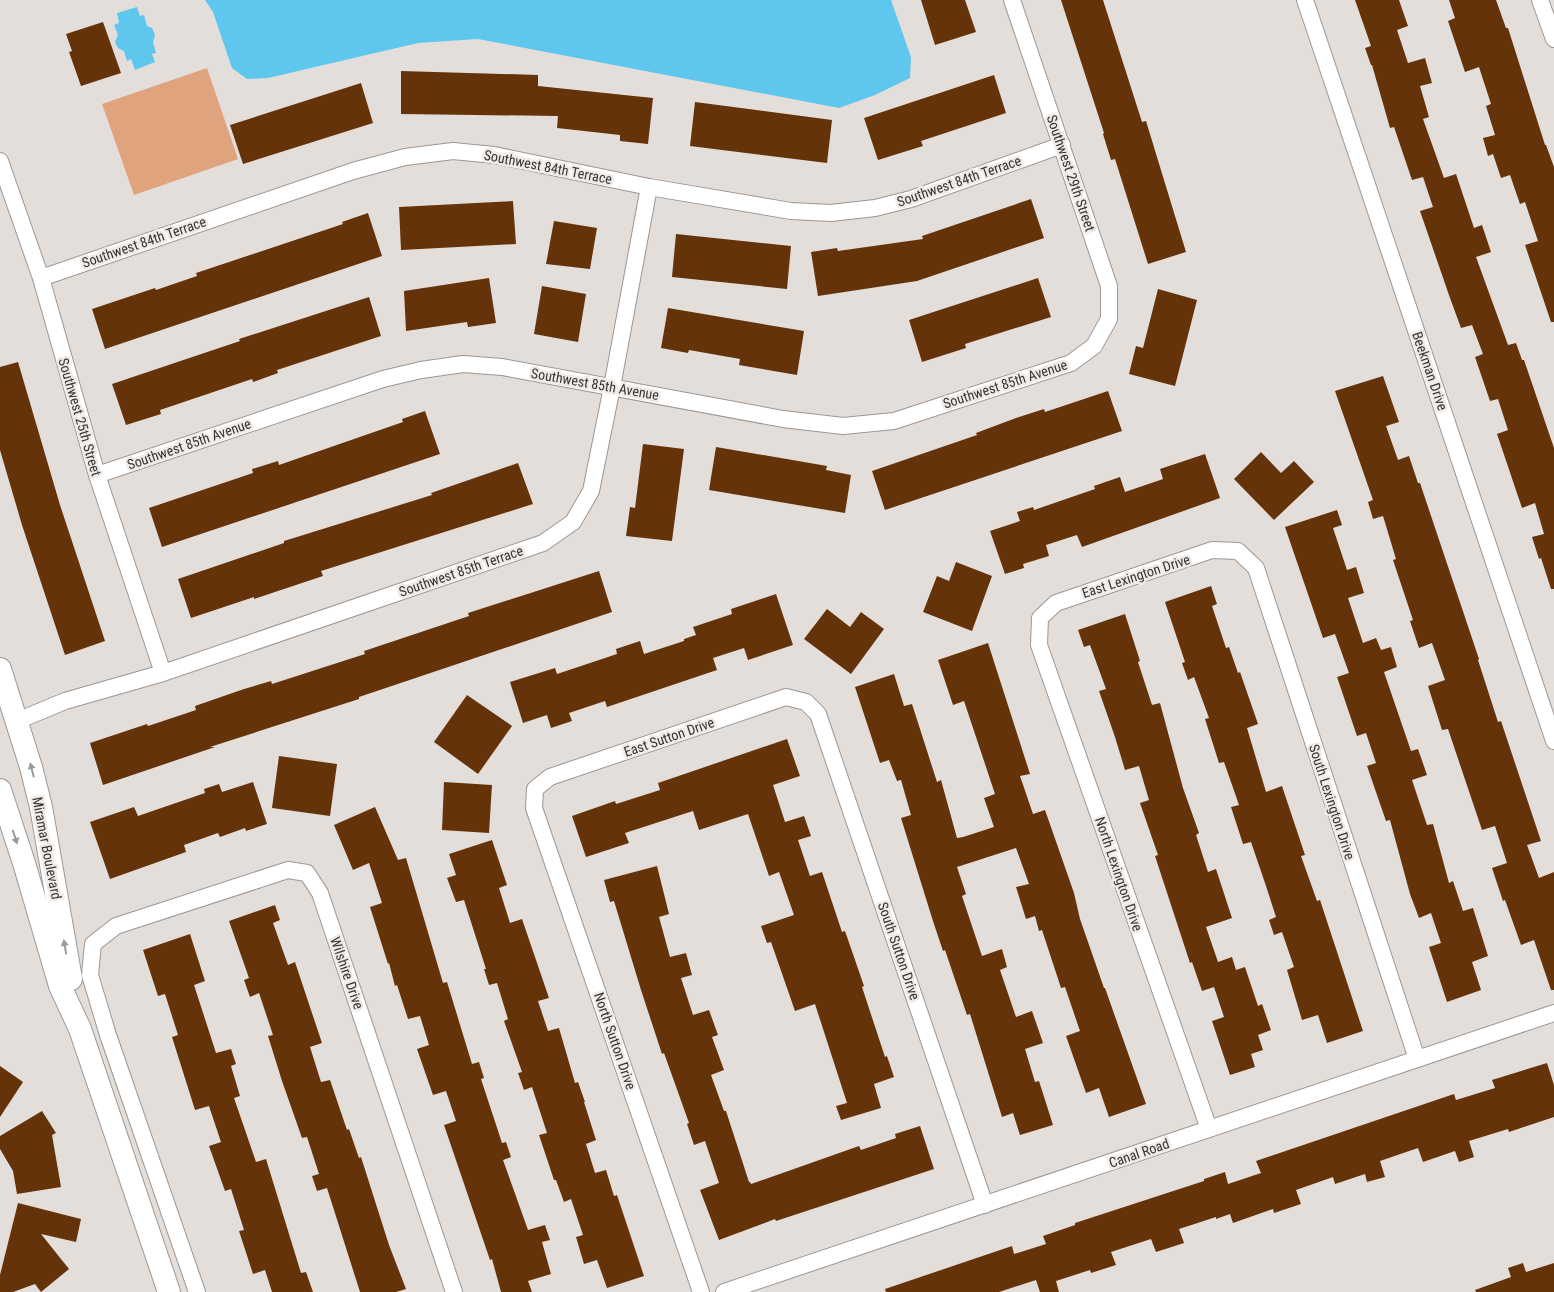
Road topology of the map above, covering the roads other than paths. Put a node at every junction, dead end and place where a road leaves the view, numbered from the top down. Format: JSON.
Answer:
{"nodes":[{"id":1,"x":1012,"y":0,"type":"edge"},
{"id":2,"x":1305,"y":0,"type":"edge"},
{"id":3,"x":1540,"y":0,"type":"edge"},
{"id":4,"x":1554,"y":39,"type":"edge"},
{"id":5,"x":1062,"y":145,"type":"junction"},
{"id":6,"x":0,"y":161,"type":"edge"},
{"id":7,"x":649,"y":187,"type":"junction"},
{"id":8,"x":41,"y":278,"type":"junction"},
{"id":9,"x":1094,"y":346,"type":"joint"},
{"id":10,"x":612,"y":387,"type":"junction"},
{"id":11,"x":96,"y":475,"type":"junction"},
{"id":12,"x":1238,"y":551,"type":"joint"},
{"id":13,"x":1040,"y":618,"type":"joint"},
{"id":14,"x":0,"y":669,"type":"edge"},
{"id":15,"x":163,"y":673,"type":"junction"},
{"id":16,"x":3,"y":695,"type":"edge"},
{"id":17,"x":806,"y":702,"type":"joint"},
{"id":18,"x":17,"y":721,"type":"junction"},
{"id":19,"x":1554,"y":741,"type":"edge"},
{"id":20,"x":535,"y":789,"type":"joint"},
{"id":21,"x":0,"y":790,"type":"edge"},
{"id":22,"x":1554,"y":1013,"type":"edge"},
{"id":23,"x":80,"y":1029,"type":"junction"},
{"id":24,"x":1417,"y":1059,"type":"junction"},
{"id":25,"x":1209,"y":1129,"type":"junction"},
{"id":26,"x":985,"y":1204,"type":"junction"},
{"id":27,"x":169,"y":1292,"type":"edge"},
{"id":28,"x":197,"y":1292,"type":"edge"},
{"id":29,"x":454,"y":1292,"type":"edge"},
{"id":30,"x":701,"y":1292,"type":"edge"},
{"id":31,"x":724,"y":1292,"type":"edge"}],
"edges":[{"from":1,"to":5,"type":"street","name":"Southwest 29th Street"},
{"from":2,"to":19,"type":"street","name":"Beekman Drive"},
{"from":3,"to":4,"type":"street"},
{"from":5,"to":7,"type":"street","name":"Southwest 84th Terrace"},
{"from":5,"to":9,"type":"street","name":"Southwest 29th Street"},
{"from":6,"to":8,"type":"street","name":"Southwest 25th Street"},
{"from":7,"to":8,"type":"street","name":"Southwest 84th Terrace"},
{"from":7,"to":10,"type":"street","name":"Southwest 85th Terrace"},
{"from":8,"to":11,"type":"street","name":"Southwest 25th Street"},
{"from":9,"to":10,"type":"street","name":"Southwest 85th Avenue"},
{"from":10,"to":11,"type":"street","name":"Southwest 85th Avenue"},
{"from":10,"to":15,"type":"street","name":"Southwest 85th Terrace"},
{"from":11,"to":15,"type":"street","name":"Southwest 25th Street"},
{"from":12,"to":13,"type":"street","name":"East Lexington Drive"},
{"from":12,"to":24,"type":"street","name":"South Lexington Drive"},
{"from":13,"to":25,"type":"street","name":"North Lexington Drive"},
{"from":14,"to":16,"type":"street","name":"Miramar Boulevard"},
{"from":15,"to":18,"type":"street","name":"Southwest 85th Terrace"},
{"from":16,"to":18,"type":"street","name":"Miramar Boulevard"},
{"from":17,"to":20,"type":"street","name":"East Sutton Drive"},
{"from":17,"to":26,"type":"street","name":"South Sutton Drive"},
{"from":23,"to":18,"type":"street","name":"Miramar Boulevard","one_way":true},
{"from":20,"to":30,"type":"street","name":"North Sutton Drive"},
{"from":21,"to":23,"type":"street","name":"Miramar Boulevard","one_way":true},
{"from":22,"to":24,"type":"street","name":"Canal Road"},
{"from":23,"to":27,"type":"street","name":"Miramar Boulevard"},
{"from":24,"to":25,"type":"street","name":"Canal Road"},
{"from":25,"to":26,"type":"street","name":"Canal Road"},
{"from":26,"to":31,"type":"street","name":"Canal Road"},
{"from":28,"to":29,"type":"street","name":"Wilshire Drive"}]}
